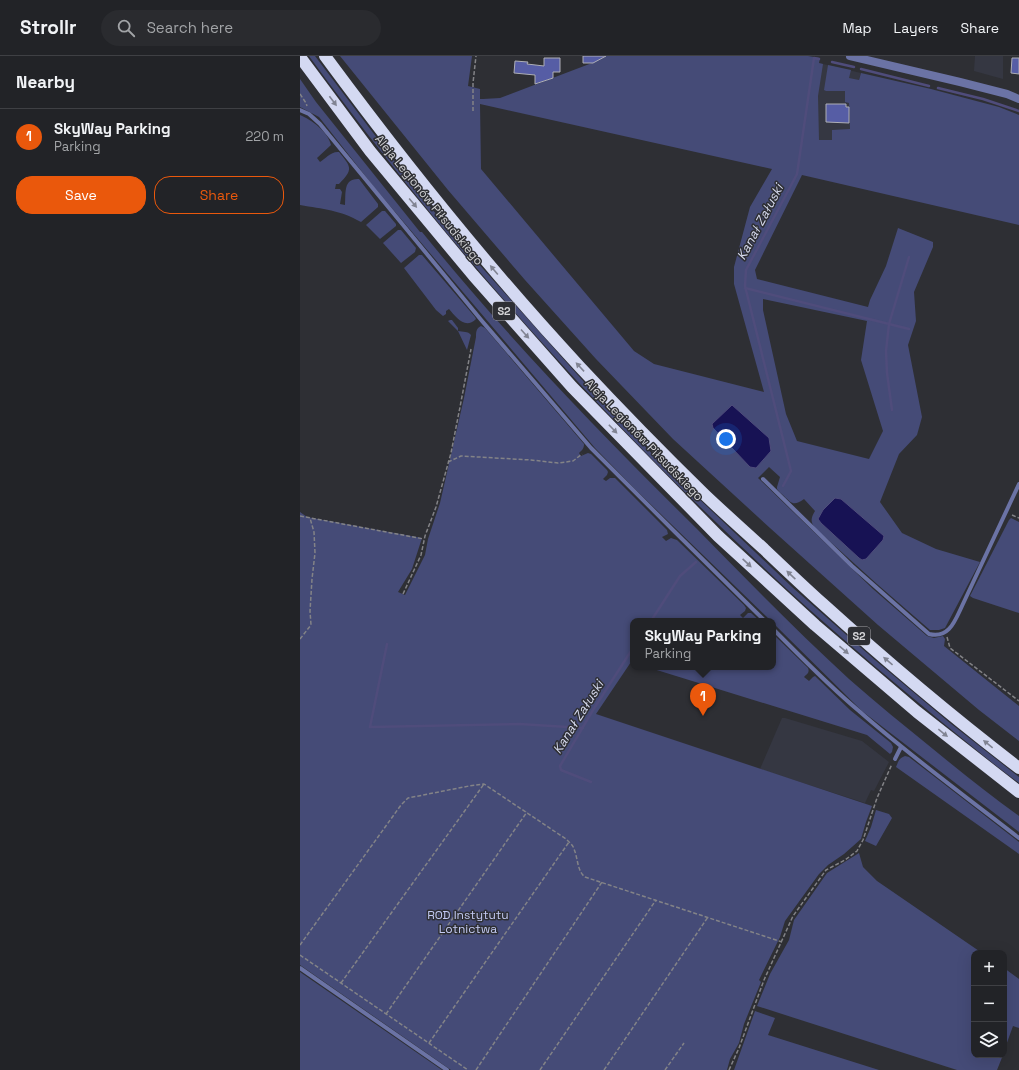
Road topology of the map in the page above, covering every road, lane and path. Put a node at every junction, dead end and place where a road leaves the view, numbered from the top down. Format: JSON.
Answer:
{"nodes":[{"id":1,"x":324,"y":56,"type":"edge"},
{"id":2,"x":476,"y":56,"type":"edge"},
{"id":3,"x":850,"y":56,"type":"edge"},
{"id":4,"x":300,"y":57,"type":"edge"},
{"id":5,"x":300,"y":94,"type":"edge"},
{"id":6,"x":1019,"y":99,"type":"edge"},
{"id":7,"x":300,"y":110,"type":"edge"},
{"id":8,"x":473,"y":111,"type":"dead end"},
{"id":9,"x":309,"y":114,"type":"junction"},
{"id":10,"x":471,"y":349,"type":"dead end"},
{"id":11,"x":582,"y":454,"type":"dead end"},
{"id":12,"x":448,"y":462,"type":"junction"},
{"id":13,"x":762,"y":479,"type":"dead end"},
{"id":14,"x":1019,"y":484,"type":"edge"},
{"id":15,"x":300,"y":516,"type":"edge"},
{"id":16,"x":310,"y":518,"type":"junction"},
{"id":17,"x":424,"y":538,"type":"junction"},
{"id":18,"x":403,"y":594,"type":"dead end"},
{"id":19,"x":762,"y":618,"type":"edge"},
{"id":20,"x":776,"y":632,"type":"edge"},
{"id":21,"x":945,"y":632,"type":"junction"},
{"id":22,"x":300,"y":639,"type":"edge"},
{"id":23,"x":1019,"y":701,"type":"edge"},
{"id":24,"x":901,"y":747,"type":"junction"},
{"id":25,"x":895,"y":759,"type":"joint"},
{"id":26,"x":1019,"y":768,"type":"edge"},
{"id":27,"x":484,"y":784,"type":"junction"},
{"id":28,"x":1019,"y":792,"type":"edge"},
{"id":29,"x":527,"y":812,"type":"junction"},
{"id":30,"x":1019,"y":838,"type":"edge"},
{"id":31,"x":569,"y":842,"type":"junction"},
{"id":32,"x":602,"y":882,"type":"junction"},
{"id":33,"x":656,"y":900,"type":"junction"},
{"id":34,"x":708,"y":918,"type":"junction"},
{"id":35,"x":782,"y":942,"type":"junction"},
{"id":36,"x":300,"y":945,"type":"edge"},
{"id":37,"x":300,"y":955,"type":"edge"},
{"id":38,"x":300,"y":968,"type":"edge"},
{"id":39,"x":341,"y":983,"type":"junction"},
{"id":40,"x":386,"y":1014,"type":"junction"},
{"id":41,"x":428,"y":1043,"type":"junction"},
{"id":42,"x":684,"y":1043,"type":"dead end"},
{"id":43,"x":447,"y":1070,"type":"edge"},
{"id":44,"x":468,"y":1070,"type":"edge"},
{"id":45,"x":476,"y":1070,"type":"edge"},
{"id":46,"x":540,"y":1070,"type":"edge"},
{"id":47,"x":604,"y":1070,"type":"edge"},
{"id":48,"x":665,"y":1070,"type":"edge"},
{"id":49,"x":729,"y":1070,"type":"edge"}],
"edges":[{"from":26,"to":1,"type":"highway","name":"Aleja Legionów Piłsudskiego","number":"S2","one_way":true},
{"from":2,"to":8,"type":"path"},
{"from":3,"to":6,"type":"street"},
{"from":4,"to":28,"type":"highway","name":"Aleja Legionów Piłsudskiego","number":"S2","one_way":true},
{"from":5,"to":9,"type":"path"},
{"from":7,"to":9,"type":"lane"},
{"from":9,"to":19,"type":"lane"},
{"from":10,"to":12,"type":"path"},
{"from":11,"to":12,"type":"path"},
{"from":12,"to":17,"type":"path"},
{"from":13,"to":21,"type":"lane"},
{"from":14,"to":21,"type":"lane"},
{"from":15,"to":16,"type":"path"},
{"from":16,"to":17,"type":"path"},
{"from":16,"to":22,"type":"path"},
{"from":17,"to":18,"type":"path"},
{"from":20,"to":24,"type":"lane"},
{"from":21,"to":23,"type":"path"},
{"from":24,"to":25,"type":"lane"},
{"from":24,"to":30,"type":"lane"},
{"from":25,"to":35,"type":"path"},
{"from":27,"to":29,"type":"path"},
{"from":27,"to":36,"type":"path"},
{"from":27,"to":39,"type":"path"},
{"from":29,"to":31,"type":"path"},
{"from":29,"to":40,"type":"path"},
{"from":31,"to":32,"type":"path"},
{"from":31,"to":41,"type":"path"},
{"from":32,"to":33,"type":"path"},
{"from":32,"to":45,"type":"path"},
{"from":33,"to":34,"type":"path"},
{"from":33,"to":46,"type":"path"},
{"from":34,"to":35,"type":"path"},
{"from":34,"to":47,"type":"path"},
{"from":35,"to":49,"type":"path"},
{"from":37,"to":39,"type":"path"},
{"from":38,"to":43,"type":"lane"},
{"from":39,"to":40,"type":"path"},
{"from":40,"to":41,"type":"path"},
{"from":41,"to":44,"type":"path"},
{"from":42,"to":48,"type":"path"}]}
